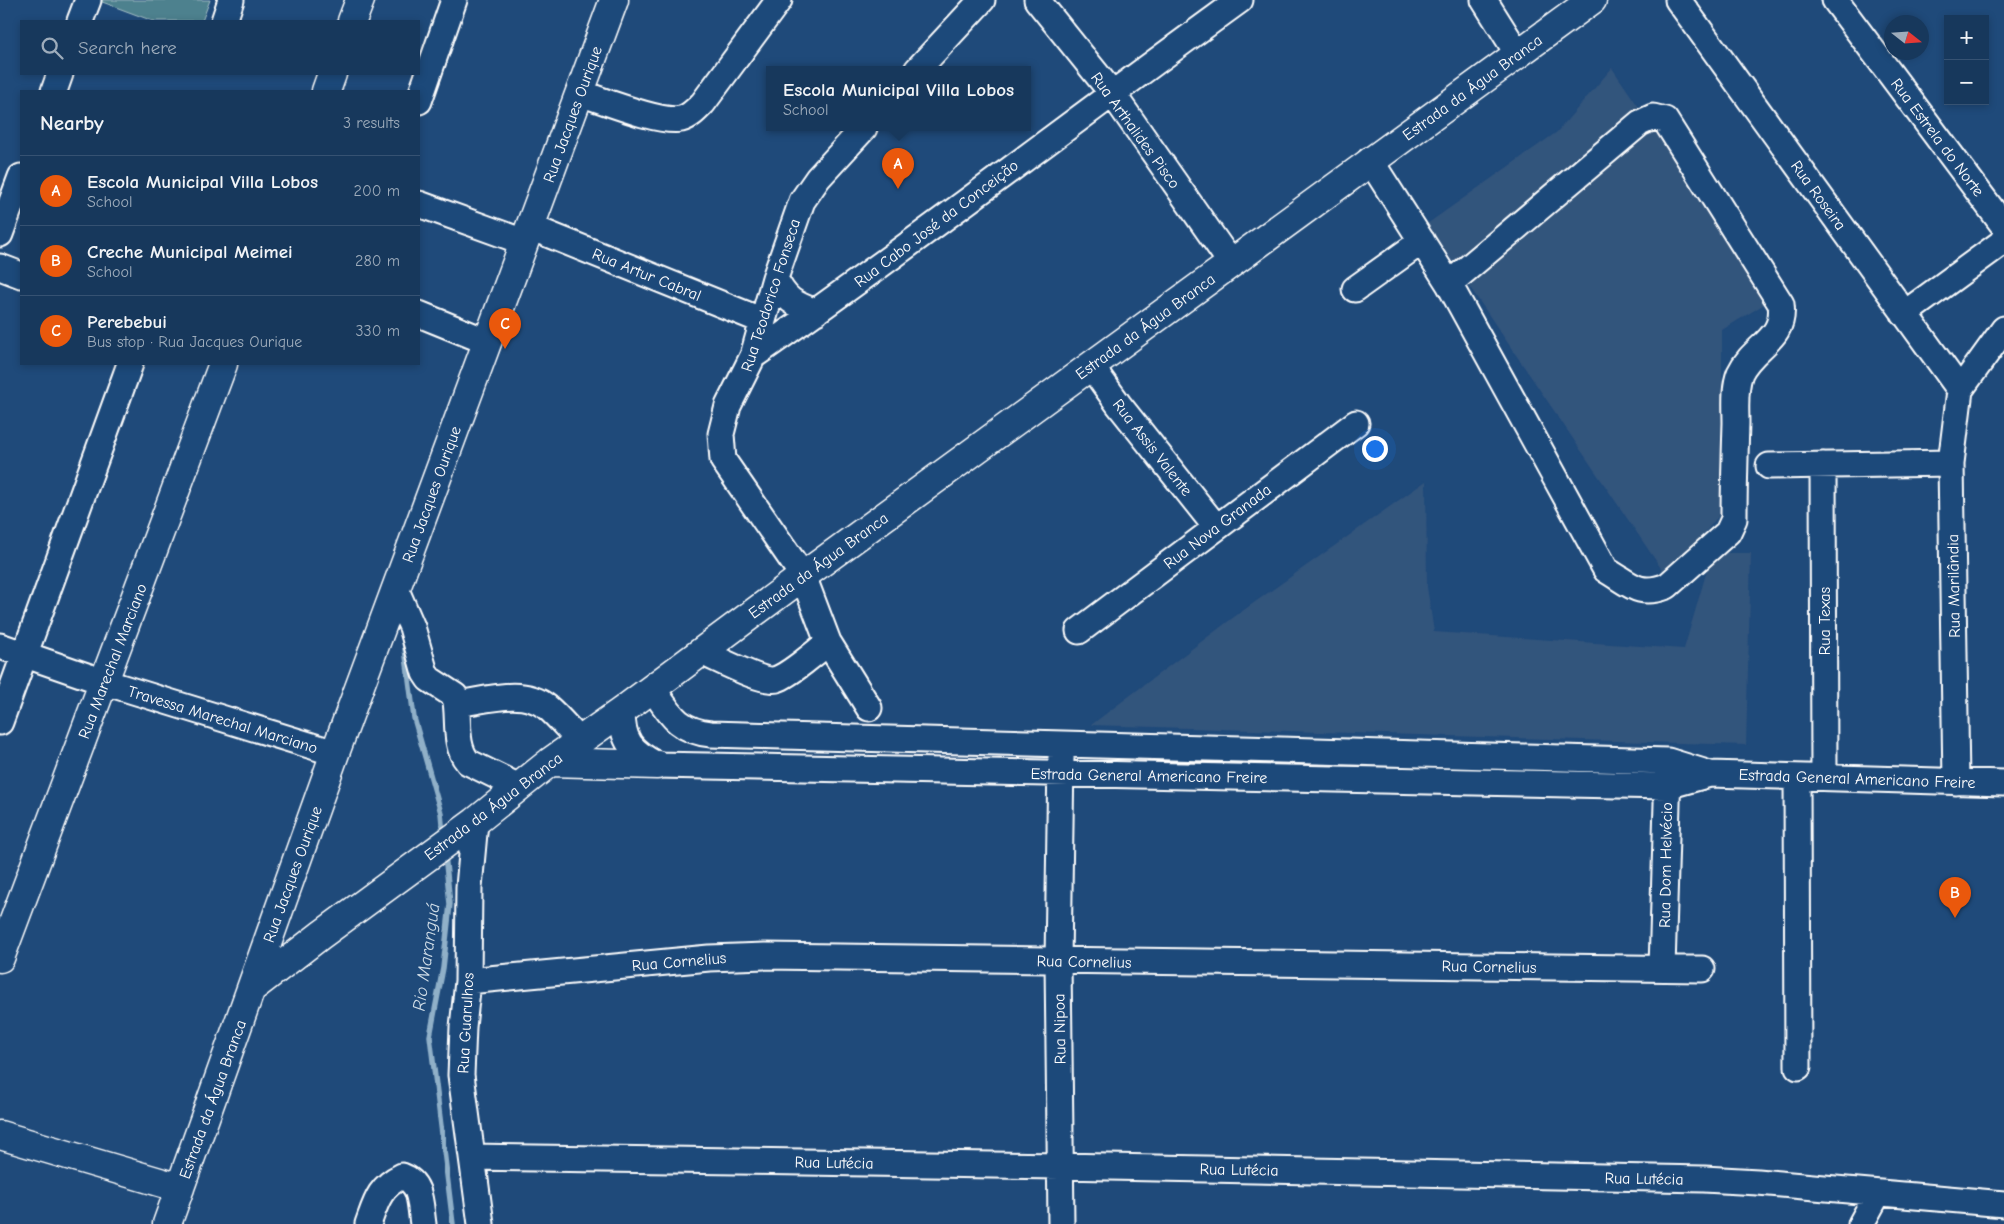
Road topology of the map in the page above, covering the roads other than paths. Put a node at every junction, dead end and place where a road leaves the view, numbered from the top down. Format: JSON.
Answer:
{"nodes":[{"id":1,"x":88,"y":0,"type":"edge"},
{"id":2,"x":231,"y":0,"type":"edge"},
{"id":3,"x":360,"y":0,"type":"edge"},
{"id":4,"x":454,"y":0,"type":"edge"},
{"id":5,"x":614,"y":0,"type":"edge"},
{"id":6,"x":779,"y":0,"type":"edge"},
{"id":7,"x":982,"y":0,"type":"edge"},
{"id":8,"x":1037,"y":0,"type":"edge"},
{"id":9,"x":1240,"y":0,"type":"edge"},
{"id":10,"x":1484,"y":0,"type":"edge"},
{"id":11,"x":1592,"y":0,"type":"edge"},
{"id":12,"x":1678,"y":0,"type":"edge"},
{"id":13,"x":1835,"y":0,"type":"edge"},
{"id":14,"x":80,"y":20,"type":"edge"},
{"id":15,"x":224,"y":20,"type":"edge"},
{"id":16,"x":352,"y":20,"type":"edge"},
{"id":17,"x":1518,"y":54,"type":"junction"},
{"id":18,"x":921,"y":66,"type":"edge"},
{"id":19,"x":60,"y":75,"type":"edge"},
{"id":20,"x":332,"y":75,"type":"edge"},
{"id":21,"x":54,"y":90,"type":"edge"},
{"id":22,"x":326,"y":90,"type":"edge"},
{"id":23,"x":580,"y":93,"type":"junction"},
{"id":24,"x":1112,"y":93,"type":"junction"},
{"id":25,"x":420,"y":98,"type":"edge"},
{"id":26,"x":861,"y":131,"type":"edge"},
{"id":27,"x":1370,"y":160,"type":"junction"},
{"id":28,"x":13,"y":180,"type":"edge"},
{"id":29,"x":420,"y":204,"type":"edge"},
{"id":30,"x":2004,"y":226,"type":"edge"},
{"id":31,"x":0,"y":234,"type":"edge"},
{"id":32,"x":527,"y":235,"type":"junction"},
{"id":33,"x":1422,"y":241,"type":"junction"},
{"id":34,"x":2004,"y":241,"type":"edge"},
{"id":35,"x":1231,"y":263,"type":"junction"},
{"id":36,"x":0,"y":267,"type":"edge"},
{"id":37,"x":20,"y":275,"type":"edge"},
{"id":38,"x":775,"y":278,"type":"junction"},
{"id":39,"x":1449,"y":284,"type":"junction"},
{"id":40,"x":1355,"y":289,"type":"dead end"},
{"id":41,"x":816,"y":312,"type":"junction"},
{"id":42,"x":420,"y":314,"type":"edge"},
{"id":43,"x":1904,"y":314,"type":"junction"},
{"id":44,"x":763,"y":321,"type":"junction"},
{"id":45,"x":2004,"y":329,"type":"edge"},
{"id":46,"x":488,"y":342,"type":"junction"},
{"id":47,"x":753,"y":356,"type":"junction"},
{"id":48,"x":130,"y":365,"type":"edge"},
{"id":49,"x":223,"y":365,"type":"edge"},
{"id":50,"x":1091,"y":366,"type":"junction"},
{"id":51,"x":1960,"y":390,"type":"junction"},
{"id":52,"x":1356,"y":423,"type":"dead end"},
{"id":53,"x":1951,"y":463,"type":"junction"},
{"id":54,"x":1824,"y":465,"type":"junction"},
{"id":55,"x":1769,"y":466,"type":"dead end"},
{"id":56,"x":1216,"y":527,"type":"junction"},
{"id":57,"x":803,"y":576,"type":"junction"},
{"id":58,"x":396,"y":590,"type":"junction"},
{"id":59,"x":1079,"y":631,"type":"dead end"},
{"id":60,"x":828,"y":642,"type":"junction"},
{"id":61,"x":0,"y":646,"type":"edge"},
{"id":62,"x":701,"y":652,"type":"junction"},
{"id":63,"x":25,"y":655,"type":"junction"},
{"id":64,"x":104,"y":682,"type":"junction"},
{"id":65,"x":653,"y":689,"type":"junction"},
{"id":66,"x":457,"y":704,"type":"junction"},
{"id":67,"x":869,"y":708,"type":"dead end"},
{"id":68,"x":622,"y":711,"type":"junction"},
{"id":69,"x":0,"y":722,"type":"edge"},
{"id":70,"x":580,"y":741,"type":"junction"},
{"id":71,"x":1062,"y":743,"type":"junction"},
{"id":72,"x":335,"y":753,"type":"junction"},
{"id":73,"x":550,"y":762,"type":"junction"},
{"id":74,"x":1668,"y":762,"type":"junction"},
{"id":75,"x":657,"y":765,"type":"junction"},
{"id":76,"x":1060,"y":773,"type":"junction"},
{"id":77,"x":1710,"y":774,"type":"junction"},
{"id":78,"x":1797,"y":777,"type":"junction"},
{"id":79,"x":1824,"y":777,"type":"junction"},
{"id":80,"x":1956,"y":782,"type":"junction"},
{"id":81,"x":2004,"y":782,"type":"edge"},
{"id":82,"x":1667,"y":786,"type":"junction"},
{"id":83,"x":518,"y":787,"type":"junction"},
{"id":84,"x":468,"y":826,"type":"junction"},
{"id":85,"x":279,"y":910,"type":"junction"},
{"id":86,"x":321,"y":935,"type":"junction"},
{"id":87,"x":0,"y":958,"type":"edge"},
{"id":88,"x":1058,"y":961,"type":"junction"},
{"id":89,"x":1662,"y":968,"type":"junction"},
{"id":90,"x":1702,"y":969,"type":"dead end"},
{"id":91,"x":468,"y":981,"type":"junction"},
{"id":92,"x":251,"y":989,"type":"junction"},
{"id":93,"x":1798,"y":1067,"type":"dead end"},
{"id":94,"x":0,"y":1135,"type":"edge"},
{"id":95,"x":473,"y":1157,"type":"junction"},
{"id":96,"x":1060,"y":1166,"type":"junction"},
{"id":97,"x":180,"y":1188,"type":"junction"},
{"id":98,"x":1878,"y":1193,"type":"junction"},
{"id":99,"x":2004,"y":1204,"type":"edge"},
{"id":100,"x":167,"y":1224,"type":"edge"},
{"id":101,"x":368,"y":1224,"type":"edge"},
{"id":102,"x":423,"y":1224,"type":"edge"},
{"id":103,"x":481,"y":1224,"type":"edge"},
{"id":104,"x":1060,"y":1224,"type":"edge"},
{"id":105,"x":1861,"y":1224,"type":"edge"}],
"edges":[{"from":1,"to":14,"type":"street"},
{"from":2,"to":15,"type":"street"},
{"from":3,"to":16,"type":"main road"},
{"from":4,"to":25,"type":"street"},
{"from":5,"to":23,"type":"main road","name":"Rua Jacques Ourique"},
{"from":6,"to":23,"type":"street"},
{"from":7,"to":18,"type":"street"},
{"from":8,"to":24,"type":"street","name":"Rua Arthalides Pisco"},
{"from":9,"to":24,"type":"street","name":"Rua Cabo José da Conceição"},
{"from":10,"to":17,"type":"street"},
{"from":11,"to":17,"type":"main road","name":"Estrada da Água Branca"},
{"from":12,"to":43,"type":"street","name":"Rua Roseira"},
{"from":13,"to":30,"type":"street","name":"Rua Estrela do Norte"},
{"from":17,"to":27,"type":"main road","name":"Estrada da Água Branca"},
{"from":19,"to":21,"type":"street"},
{"from":20,"to":22,"type":"main road"},
{"from":23,"to":32,"type":"main road","name":"Rua Jacques Ourique"},
{"from":24,"to":35,"type":"street","name":"Rua Arthalides Pisco"},
{"from":24,"to":41,"type":"street","name":"Rua Cabo José da Conceição"},
{"from":26,"to":38,"type":"street","name":"Rua Teodorico Fonseca"},
{"from":27,"to":33,"type":"street"},
{"from":27,"to":35,"type":"main road","name":"Estrada da Água Branca"},
{"from":28,"to":31,"type":"street"},
{"from":29,"to":32,"type":"street","name":"Rua Artur Cabral"},
{"from":32,"to":44,"type":"street","name":"Rua Artur Cabral"},
{"from":32,"to":46,"type":"main road","name":"Rua Jacques Ourique"},
{"from":33,"to":39,"type":"street"},
{"from":33,"to":40,"type":"street"},
{"from":34,"to":43,"type":"street"},
{"from":35,"to":50,"type":"main road","name":"Estrada da Água Branca"},
{"from":36,"to":37,"type":"street"},
{"from":38,"to":41,"type":"street"},
{"from":38,"to":44,"type":"street","name":"Rua Teodorico Fonseca"},
{"from":39,"to":39,"type":"street"},
{"from":41,"to":47,"type":"street","name":"Rua Cabo José da Conceição"},
{"from":42,"to":46,"type":"street"},
{"from":43,"to":51,"type":"street","name":"Rua Roseira"},
{"from":44,"to":47,"type":"street","name":"Rua Teodorico Fonseca"},
{"from":45,"to":51,"type":"street"},
{"from":46,"to":58,"type":"main road","name":"Rua Jacques Ourique"},
{"from":47,"to":57,"type":"street","name":"Rua Teodorico Fonseca"},
{"from":48,"to":63,"type":"street"},
{"from":49,"to":64,"type":"main road","name":"Rua Marechal Marciano"},
{"from":50,"to":56,"type":"street","name":"Rua Assis Valente"},
{"from":50,"to":57,"type":"main road","name":"Estrada da Água Branca"},
{"from":51,"to":53,"type":"street","name":"Rua Marilândia"},
{"from":52,"to":56,"type":"street","name":"Rua Nova Granada"},
{"from":53,"to":54,"type":"street"},
{"from":53,"to":80,"type":"street","name":"Rua Marilândia"},
{"from":54,"to":55,"type":"street"},
{"from":54,"to":79,"type":"street","name":"Rua Texas"},
{"from":56,"to":59,"type":"street","name":"Rua Nova Granada"},
{"from":57,"to":60,"type":"street","name":"Rua Teodorico Fonseca"},
{"from":57,"to":62,"type":"main road","name":"Estrada da Água Branca"},
{"from":58,"to":66,"type":"street"},
{"from":58,"to":72,"type":"main road","name":"Rua Jacques Ourique"},
{"from":60,"to":62,"type":"street"},
{"from":60,"to":67,"type":"street","name":"Rua Teodorico Fonseca"},
{"from":61,"to":63,"type":"street","name":"Travessa Marechal Marciano"},
{"from":62,"to":65,"type":"main road","name":"Estrada da Água Branca"},
{"from":63,"to":64,"type":"street","name":"Travessa Marechal Marciano"},
{"from":63,"to":69,"type":"street"},
{"from":64,"to":72,"type":"street","name":"Travessa Marechal Marciano"},
{"from":64,"to":87,"type":"main road","name":"Rua Marechal Marciano"},
{"from":65,"to":68,"type":"main road","name":"Estrada da Água Branca"},
{"from":65,"to":71,"type":"street","name":"Estrada General Americano Freire"},
{"from":66,"to":70,"type":"street"},
{"from":66,"to":83,"type":"street"},
{"from":68,"to":70,"type":"main road","name":"Estrada da Água Branca"},
{"from":68,"to":75,"type":"street"},
{"from":70,"to":73,"type":"main road","name":"Estrada da Água Branca"},
{"from":71,"to":74,"type":"street","name":"Estrada General Americano Freire"},
{"from":71,"to":76,"type":"street","name":"Rua Nipoa"},
{"from":72,"to":85,"type":"main road","name":"Rua Jacques Ourique"},
{"from":73,"to":75,"type":"main road"},
{"from":73,"to":83,"type":"main road","name":"Estrada da Água Branca"},
{"from":74,"to":77,"type":"street","name":"Estrada General Americano Freire"},
{"from":74,"to":82,"type":"street","name":"Rua Dom Helvécio"},
{"from":75,"to":76,"type":"street","name":"Estrada General Americano Freire"},
{"from":76,"to":82,"type":"street","name":"Estrada General Americano Freire"},
{"from":76,"to":88,"type":"street","name":"Rua Nipoa"},
{"from":77,"to":78,"type":"street","name":"Estrada General Americano Freire"},
{"from":77,"to":82,"type":"street","name":"Estrada General Americano Freire"},
{"from":78,"to":79,"type":"street","name":"Estrada General Americano Freire"},
{"from":78,"to":93,"type":"street"},
{"from":79,"to":80,"type":"street","name":"Estrada General Americano Freire"},
{"from":80,"to":81,"type":"street","name":"Estrada General Americano Freire"},
{"from":82,"to":89,"type":"street","name":"Rua Dom Helvécio"},
{"from":83,"to":84,"type":"main road","name":"Estrada da Água Branca"},
{"from":84,"to":86,"type":"main road","name":"Estrada da Água Branca"},
{"from":84,"to":91,"type":"street","name":"Rua Guarulhos"},
{"from":85,"to":86,"type":"main road"},
{"from":85,"to":92,"type":"main road","name":"Rua Jacques Ourique"},
{"from":86,"to":92,"type":"main road","name":"Estrada da Água Branca"},
{"from":88,"to":89,"type":"street","name":"Rua Cornelius"},
{"from":88,"to":91,"type":"street","name":"Rua Cornelius"},
{"from":88,"to":96,"type":"street","name":"Rua Nipoa"},
{"from":89,"to":90,"type":"street","name":"Rua Cornelius"},
{"from":91,"to":95,"type":"street","name":"Rua Guarulhos"},
{"from":92,"to":97,"type":"main road","name":"Estrada da Água Branca"},
{"from":94,"to":97,"type":"main road"},
{"from":95,"to":96,"type":"street","name":"Rua Lutécia"},
{"from":95,"to":103,"type":"street","name":"Rua Guarulhos"},
{"from":96,"to":98,"type":"street","name":"Rua Lutécia"},
{"from":96,"to":104,"type":"street","name":"Rua Nipoa"},
{"from":97,"to":100,"type":"main road","name":"Estrada da Água Branca"},
{"from":98,"to":99,"type":"street","name":"Rua Lutécia"},
{"from":98,"to":105,"type":"street"},
{"from":101,"to":102,"type":"street"}]}
